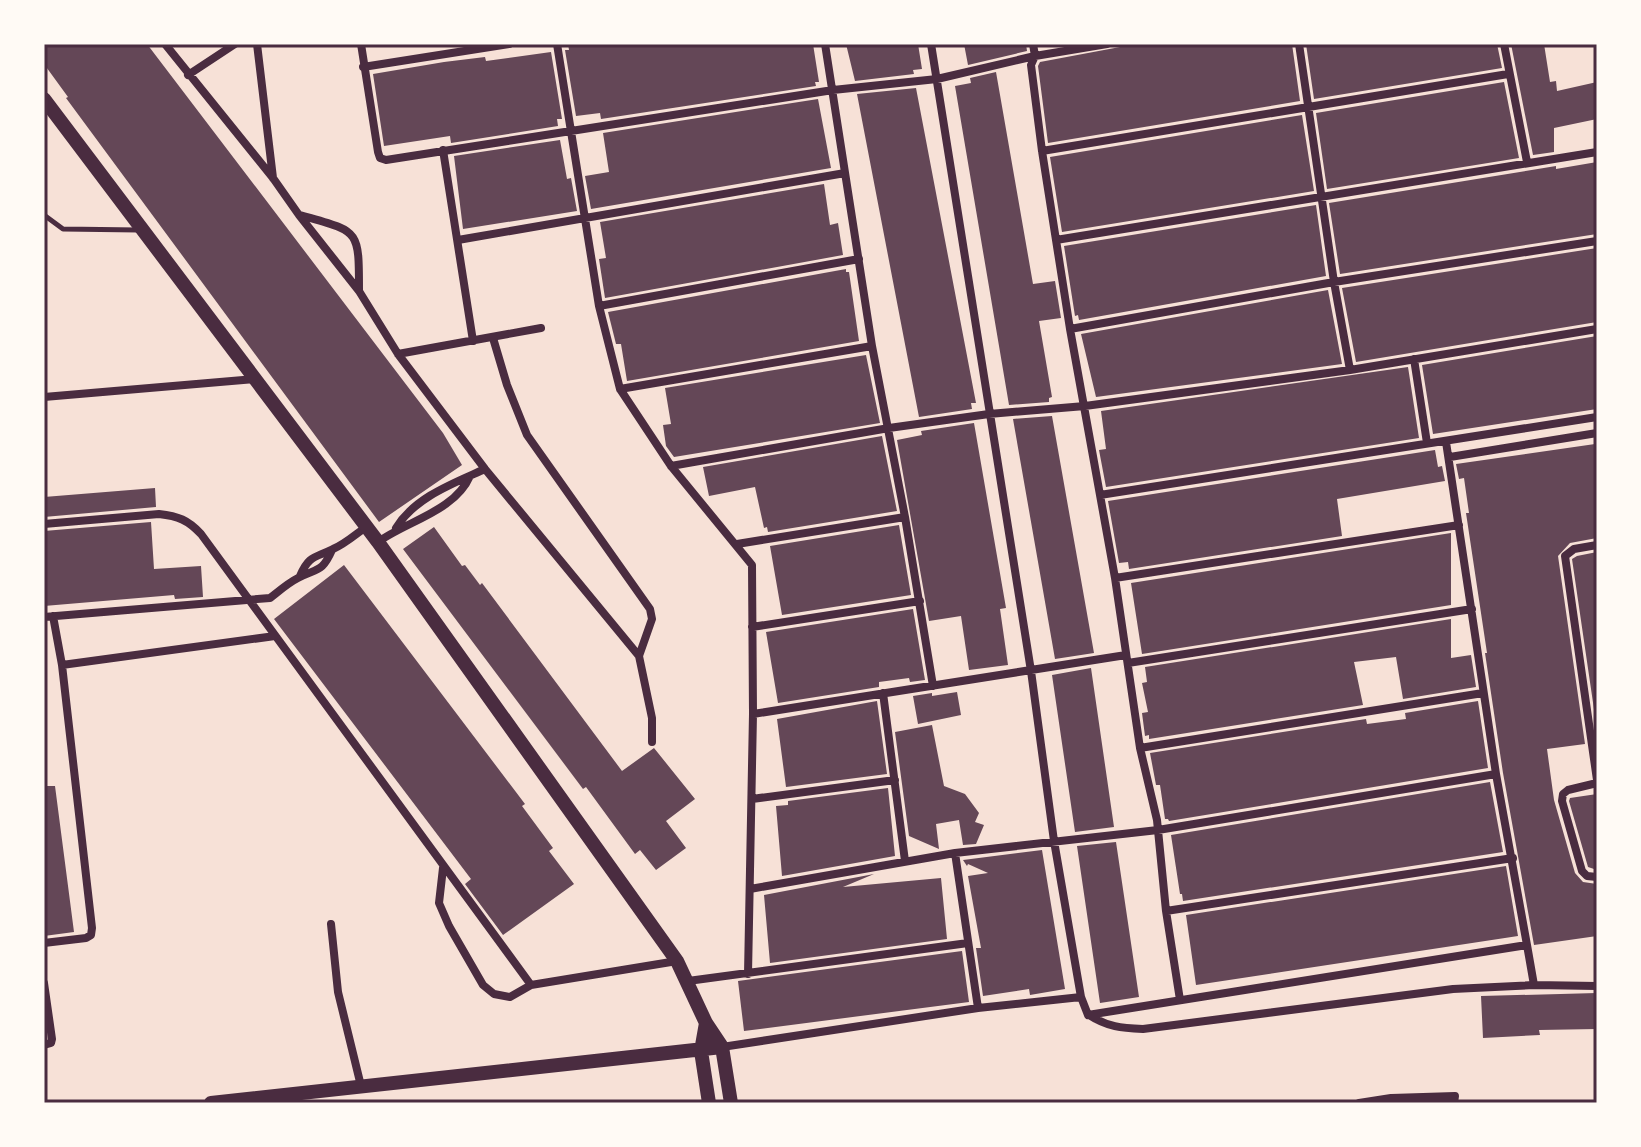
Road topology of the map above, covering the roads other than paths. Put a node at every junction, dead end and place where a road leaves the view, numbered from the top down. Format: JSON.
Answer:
{"nodes":[{"id":1,"x":165,"y":44,"type":"edge"},
{"id":2,"x":235,"y":44,"type":"edge"},
{"id":3,"x":257,"y":44,"type":"edge"},
{"id":4,"x":361,"y":44,"type":"edge"},
{"id":5,"x":509,"y":44,"type":"edge"},
{"id":6,"x":557,"y":44,"type":"edge"},
{"id":7,"x":825,"y":44,"type":"edge"},
{"id":8,"x":931,"y":44,"type":"edge"},
{"id":9,"x":1033,"y":44,"type":"edge"},
{"id":10,"x":1107,"y":44,"type":"edge"},
{"id":11,"x":1299,"y":44,"type":"edge"},
{"id":12,"x":1504,"y":44,"type":"edge"},
{"id":13,"x":1035,"y":56,"type":"junction"},
{"id":14,"x":363,"y":67,"type":"junction"},
{"id":15,"x":1508,"y":74,"type":"junction"},
{"id":16,"x":188,"y":75,"type":"junction"},
{"id":17,"x":937,"y":79,"type":"junction"},
{"id":18,"x":833,"y":90,"type":"junction"},
{"id":19,"x":44,"y":99,"type":"edge"},
{"id":20,"x":1307,"y":105,"type":"junction"},
{"id":21,"x":571,"y":132,"type":"junction"},
{"id":22,"x":440,"y":151,"type":"junction"},
{"id":23,"x":1042,"y":151,"type":"junction"},
{"id":24,"x":1597,"y":152,"type":"edge"},
{"id":25,"x":1527,"y":162,"type":"junction"},
{"id":26,"x":845,"y":173,"type":"junction"},
{"id":27,"x":273,"y":178,"type":"junction"},
{"id":28,"x":1323,"y":199,"type":"junction"},
{"id":29,"x":44,"y":215,"type":"edge"},
{"id":30,"x":299,"y":215,"type":"junction"},
{"id":31,"x":584,"y":217,"type":"junction"},
{"id":32,"x":143,"y":230,"type":"junction"},
{"id":33,"x":458,"y":240,"type":"junction"},
{"id":34,"x":1056,"y":240,"type":"junction"},
{"id":35,"x":1597,"y":241,"type":"edge"},
{"id":36,"x":859,"y":259,"type":"junction"},
{"id":37,"x":1334,"y":282,"type":"junction"},
{"id":38,"x":359,"y":291,"type":"junction"},
{"id":39,"x":599,"y":306,"type":"junction"},
{"id":40,"x":541,"y":328,"type":"dead end"},
{"id":41,"x":1070,"y":329,"type":"junction"},
{"id":42,"x":1597,"y":329,"type":"edge"},
{"id":43,"x":493,"y":338,"type":"junction"},
{"id":44,"x":473,"y":341,"type":"junction"},
{"id":45,"x":872,"y":346,"type":"junction"},
{"id":46,"x":398,"y":354,"type":"junction"},
{"id":47,"x":1414,"y":359,"type":"junction"},
{"id":48,"x":1350,"y":370,"type":"junction"},
{"id":49,"x":255,"y":379,"type":"junction"},
{"id":50,"x":620,"y":389,"type":"junction"},
{"id":51,"x":44,"y":397,"type":"edge"},
{"id":52,"x":1085,"y":406,"type":"junction"},
{"id":53,"x":989,"y":414,"type":"junction"},
{"id":54,"x":1597,"y":417,"type":"edge"},
{"id":55,"x":1549,"y":425,"type":"junction"},
{"id":56,"x":889,"y":428,"type":"junction"},
{"id":57,"x":1597,"y":433,"type":"edge"},
{"id":58,"x":1551,"y":440,"type":"junction"},
{"id":59,"x":1446,"y":442,"type":"junction"},
{"id":60,"x":1427,"y":443,"type":"junction"},
{"id":61,"x":1450,"y":457,"type":"junction"},
{"id":62,"x":671,"y":466,"type":"junction"},
{"id":63,"x":485,"y":469,"type":"junction"},
{"id":64,"x":1100,"y":495,"type":"junction"},
{"id":65,"x":905,"y":517,"type":"junction"},
{"id":66,"x":44,"y":524,"type":"edge"},
{"id":67,"x":1459,"y":525,"type":"junction"},
{"id":68,"x":366,"y":527,"type":"junction"},
{"id":69,"x":378,"y":542,"type":"junction"},
{"id":70,"x":737,"y":544,"type":"junction"},
{"id":71,"x":1597,"y":545,"type":"edge"},
{"id":72,"x":1115,"y":578,"type":"junction"},
{"id":73,"x":248,"y":600,"type":"junction"},
{"id":74,"x":920,"y":601,"type":"junction"},
{"id":75,"x":1472,"y":609,"type":"junction"},
{"id":76,"x":48,"y":617,"type":"edge"},
{"id":77,"x":752,"y":627,"type":"junction"},
{"id":78,"x":275,"y":636,"type":"junction"},
{"id":79,"x":639,"y":656,"type":"junction"},
{"id":80,"x":1127,"y":659,"type":"junction"},
{"id":81,"x":62,"y":665,"type":"junction"},
{"id":82,"x":1031,"y":671,"type":"junction"},
{"id":83,"x":933,"y":686,"type":"junction"},
{"id":84,"x":883,"y":693,"type":"junction"},
{"id":85,"x":1483,"y":693,"type":"junction"},
{"id":86,"x":753,"y":714,"type":"junction"},
{"id":87,"x":652,"y":742,"type":"dead end"},
{"id":88,"x":1140,"y":748,"type":"junction"},
{"id":89,"x":1496,"y":774,"type":"junction"},
{"id":90,"x":895,"y":780,"type":"junction"},
{"id":91,"x":1597,"y":781,"type":"edge"},
{"id":92,"x":752,"y":799,"type":"junction"},
{"id":93,"x":1158,"y":830,"type":"junction"},
{"id":94,"x":1054,"y":841,"type":"junction"},
{"id":95,"x":955,"y":853,"type":"junction"},
{"id":96,"x":1513,"y":858,"type":"junction"},
{"id":97,"x":905,"y":861,"type":"junction"},
{"id":98,"x":443,"y":868,"type":"junction"},
{"id":99,"x":1597,"y":877,"type":"edge"},
{"id":100,"x":750,"y":889,"type":"junction"},
{"id":101,"x":1166,"y":911,"type":"junction"},
{"id":102,"x":331,"y":924,"type":"dead end"},
{"id":103,"x":44,"y":943,"type":"edge"},
{"id":104,"x":968,"y":943,"type":"junction"},
{"id":105,"x":1527,"y":945,"type":"junction"},
{"id":106,"x":677,"y":961,"type":"junction"},
{"id":107,"x":748,"y":974,"type":"junction"},
{"id":108,"x":688,"y":981,"type":"junction"},
{"id":109,"x":44,"y":983,"type":"edge"},
{"id":110,"x":531,"y":985,"type":"junction"},
{"id":111,"x":1534,"y":985,"type":"junction"},
{"id":112,"x":1597,"y":986,"type":"edge"},
{"id":113,"x":1081,"y":997,"type":"junction"},
{"id":114,"x":1180,"y":1000,"type":"junction"},
{"id":115,"x":978,"y":1008,"type":"junction"},
{"id":116,"x":1088,"y":1015,"type":"junction"},
{"id":117,"x":706,"y":1023,"type":"junction"},
{"id":118,"x":46,"y":1045,"type":"edge"},
{"id":119,"x":722,"y":1047,"type":"junction"},
{"id":120,"x":701,"y":1051,"type":"junction"},
{"id":121,"x":361,"y":1086,"type":"junction"},
{"id":122,"x":211,"y":1103,"type":"edge"},
{"id":123,"x":709,"y":1103,"type":"edge"},
{"id":124,"x":731,"y":1103,"type":"edge"},
{"id":125,"x":1359,"y":1103,"type":"edge"},
{"id":126,"x":1454,"y":1103,"type":"edge"}],
"edges":[{"from":1,"to":16,"type":"street"},
{"from":2,"to":16,"type":"street"},
{"from":3,"to":27,"type":"street"},
{"from":4,"to":14,"type":"street"},
{"from":5,"to":14,"type":"street"},
{"from":6,"to":21,"type":"street"},
{"from":7,"to":18,"type":"street"},
{"from":8,"to":17,"type":"street"},
{"from":9,"to":13,"type":"street"},
{"from":10,"to":13,"type":"street"},
{"from":11,"to":20,"type":"street"},
{"from":12,"to":15,"type":"street"},
{"from":13,"to":17,"type":"street"},
{"from":13,"to":23,"type":"street"},
{"from":14,"to":22,"type":"street"},
{"from":15,"to":20,"type":"street"},
{"from":15,"to":25,"type":"street"},
{"from":16,"to":27,"type":"street"},
{"from":17,"to":18,"type":"street"},
{"from":17,"to":53,"type":"street"},
{"from":18,"to":21,"type":"street"},
{"from":18,"to":26,"type":"street"},
{"from":19,"to":32,"type":"street"},
{"from":20,"to":23,"type":"street"},
{"from":20,"to":28,"type":"street"},
{"from":21,"to":22,"type":"street"},
{"from":21,"to":31,"type":"street"},
{"from":22,"to":33,"type":"street"},
{"from":23,"to":34,"type":"street"},
{"from":24,"to":25,"type":"street"},
{"from":25,"to":28,"type":"street"},
{"from":26,"to":31,"type":"street"},
{"from":26,"to":36,"type":"street"},
{"from":27,"to":30,"type":"street"},
{"from":28,"to":34,"type":"street"},
{"from":28,"to":37,"type":"street"},
{"from":29,"to":32,"type":"lane"},
{"from":30,"to":38,"type":"street"},
{"from":30,"to":38,"type":"street"},
{"from":31,"to":33,"type":"street"},
{"from":31,"to":39,"type":"street"},
{"from":32,"to":49,"type":"street"},
{"from":33,"to":44,"type":"street"},
{"from":34,"to":41,"type":"street"},
{"from":35,"to":37,"type":"street"},
{"from":36,"to":39,"type":"street"},
{"from":36,"to":45,"type":"street"},
{"from":37,"to":41,"type":"street"},
{"from":37,"to":48,"type":"street"},
{"from":38,"to":46,"type":"street"},
{"from":39,"to":50,"type":"street"},
{"from":40,"to":43,"type":"street"},
{"from":41,"to":52,"type":"street"},
{"from":42,"to":47,"type":"street"},
{"from":43,"to":44,"type":"street"},
{"from":43,"to":79,"type":"street"},
{"from":44,"to":46,"type":"street"},
{"from":45,"to":50,"type":"street"},
{"from":45,"to":56,"type":"street"},
{"from":46,"to":63,"type":"street"},
{"from":47,"to":48,"type":"street"},
{"from":47,"to":60,"type":"street"},
{"from":48,"to":52,"type":"street"},
{"from":49,"to":51,"type":"street"},
{"from":49,"to":68,"type":"street"},
{"from":50,"to":62,"type":"street"},
{"from":52,"to":53,"type":"street"},
{"from":52,"to":64,"type":"street"},
{"from":53,"to":56,"type":"street"},
{"from":53,"to":82,"type":"street"},
{"from":54,"to":55,"type":"street"},
{"from":55,"to":58,"type":"street"},
{"from":55,"to":59,"type":"street"},
{"from":56,"to":62,"type":"street"},
{"from":56,"to":65,"type":"street"},
{"from":57,"to":58,"type":"street"},
{"from":58,"to":61,"type":"street"},
{"from":59,"to":60,"type":"street"},
{"from":59,"to":61,"type":"street"},
{"from":60,"to":64,"type":"street"},
{"from":61,"to":67,"type":"street"},
{"from":62,"to":70,"type":"street"},
{"from":63,"to":69,"type":"street"},
{"from":63,"to":79,"type":"street"},
{"from":64,"to":72,"type":"street"},
{"from":65,"to":70,"type":"street"},
{"from":65,"to":74,"type":"street"},
{"from":66,"to":73,"type":"street"},
{"from":67,"to":72,"type":"street"},
{"from":67,"to":75,"type":"street"},
{"from":68,"to":69,"type":"street"},
{"from":68,"to":73,"type":"street"},
{"from":69,"to":106,"type":"street"},
{"from":70,"to":77,"type":"street"},
{"from":71,"to":91,"type":"street"},
{"from":72,"to":80,"type":"street"},
{"from":73,"to":76,"type":"street"},
{"from":73,"to":78,"type":"street"},
{"from":74,"to":77,"type":"street"},
{"from":74,"to":83,"type":"street"},
{"from":75,"to":80,"type":"street"},
{"from":75,"to":85,"type":"street"},
{"from":76,"to":81,"type":"street"},
{"from":77,"to":86,"type":"street"},
{"from":78,"to":81,"type":"street"},
{"from":78,"to":98,"type":"street"},
{"from":79,"to":87,"type":"street"},
{"from":80,"to":82,"type":"street"},
{"from":80,"to":88,"type":"street"},
{"from":81,"to":103,"type":"street"},
{"from":82,"to":83,"type":"street"},
{"from":82,"to":94,"type":"street"},
{"from":83,"to":84,"type":"street"},
{"from":84,"to":86,"type":"street"},
{"from":84,"to":90,"type":"street"},
{"from":85,"to":88,"type":"street"},
{"from":85,"to":89,"type":"street"},
{"from":86,"to":92,"type":"street"},
{"from":88,"to":93,"type":"street"},
{"from":89,"to":93,"type":"street"},
{"from":89,"to":96,"type":"street"},
{"from":90,"to":92,"type":"street"},
{"from":90,"to":97,"type":"street"},
{"from":91,"to":99,"type":"street"},
{"from":92,"to":100,"type":"street"},
{"from":93,"to":94,"type":"street"},
{"from":93,"to":101,"type":"street"},
{"from":94,"to":95,"type":"street"},
{"from":94,"to":113,"type":"street"},
{"from":95,"to":97,"type":"street"},
{"from":95,"to":104,"type":"street"},
{"from":96,"to":101,"type":"street"},
{"from":96,"to":105,"type":"street"},
{"from":97,"to":100,"type":"street"},
{"from":98,"to":110,"type":"street"},
{"from":98,"to":110,"type":"street"},
{"from":100,"to":107,"type":"street"},
{"from":101,"to":114,"type":"street"},
{"from":102,"to":121,"type":"street"},
{"from":104,"to":107,"type":"street"},
{"from":104,"to":115,"type":"street"},
{"from":105,"to":111,"type":"street"},
{"from":105,"to":114,"type":"street"},
{"from":106,"to":108,"type":"street"},
{"from":106,"to":110,"type":"street"},
{"from":107,"to":108,"type":"street"},
{"from":108,"to":117,"type":"street"},
{"from":109,"to":118,"type":"street"},
{"from":111,"to":112,"type":"street"},
{"from":111,"to":116,"type":"street"},
{"from":113,"to":115,"type":"street"},
{"from":113,"to":116,"type":"street"},
{"from":114,"to":116,"type":"street"},
{"from":115,"to":119,"type":"street"},
{"from":117,"to":119,"type":"street"},
{"from":117,"to":120,"type":"street"},
{"from":119,"to":120,"type":"street"},
{"from":119,"to":124,"type":"street"},
{"from":120,"to":121,"type":"street"},
{"from":120,"to":123,"type":"street"},
{"from":121,"to":122,"type":"street"},
{"from":125,"to":126,"type":"street"}]}
